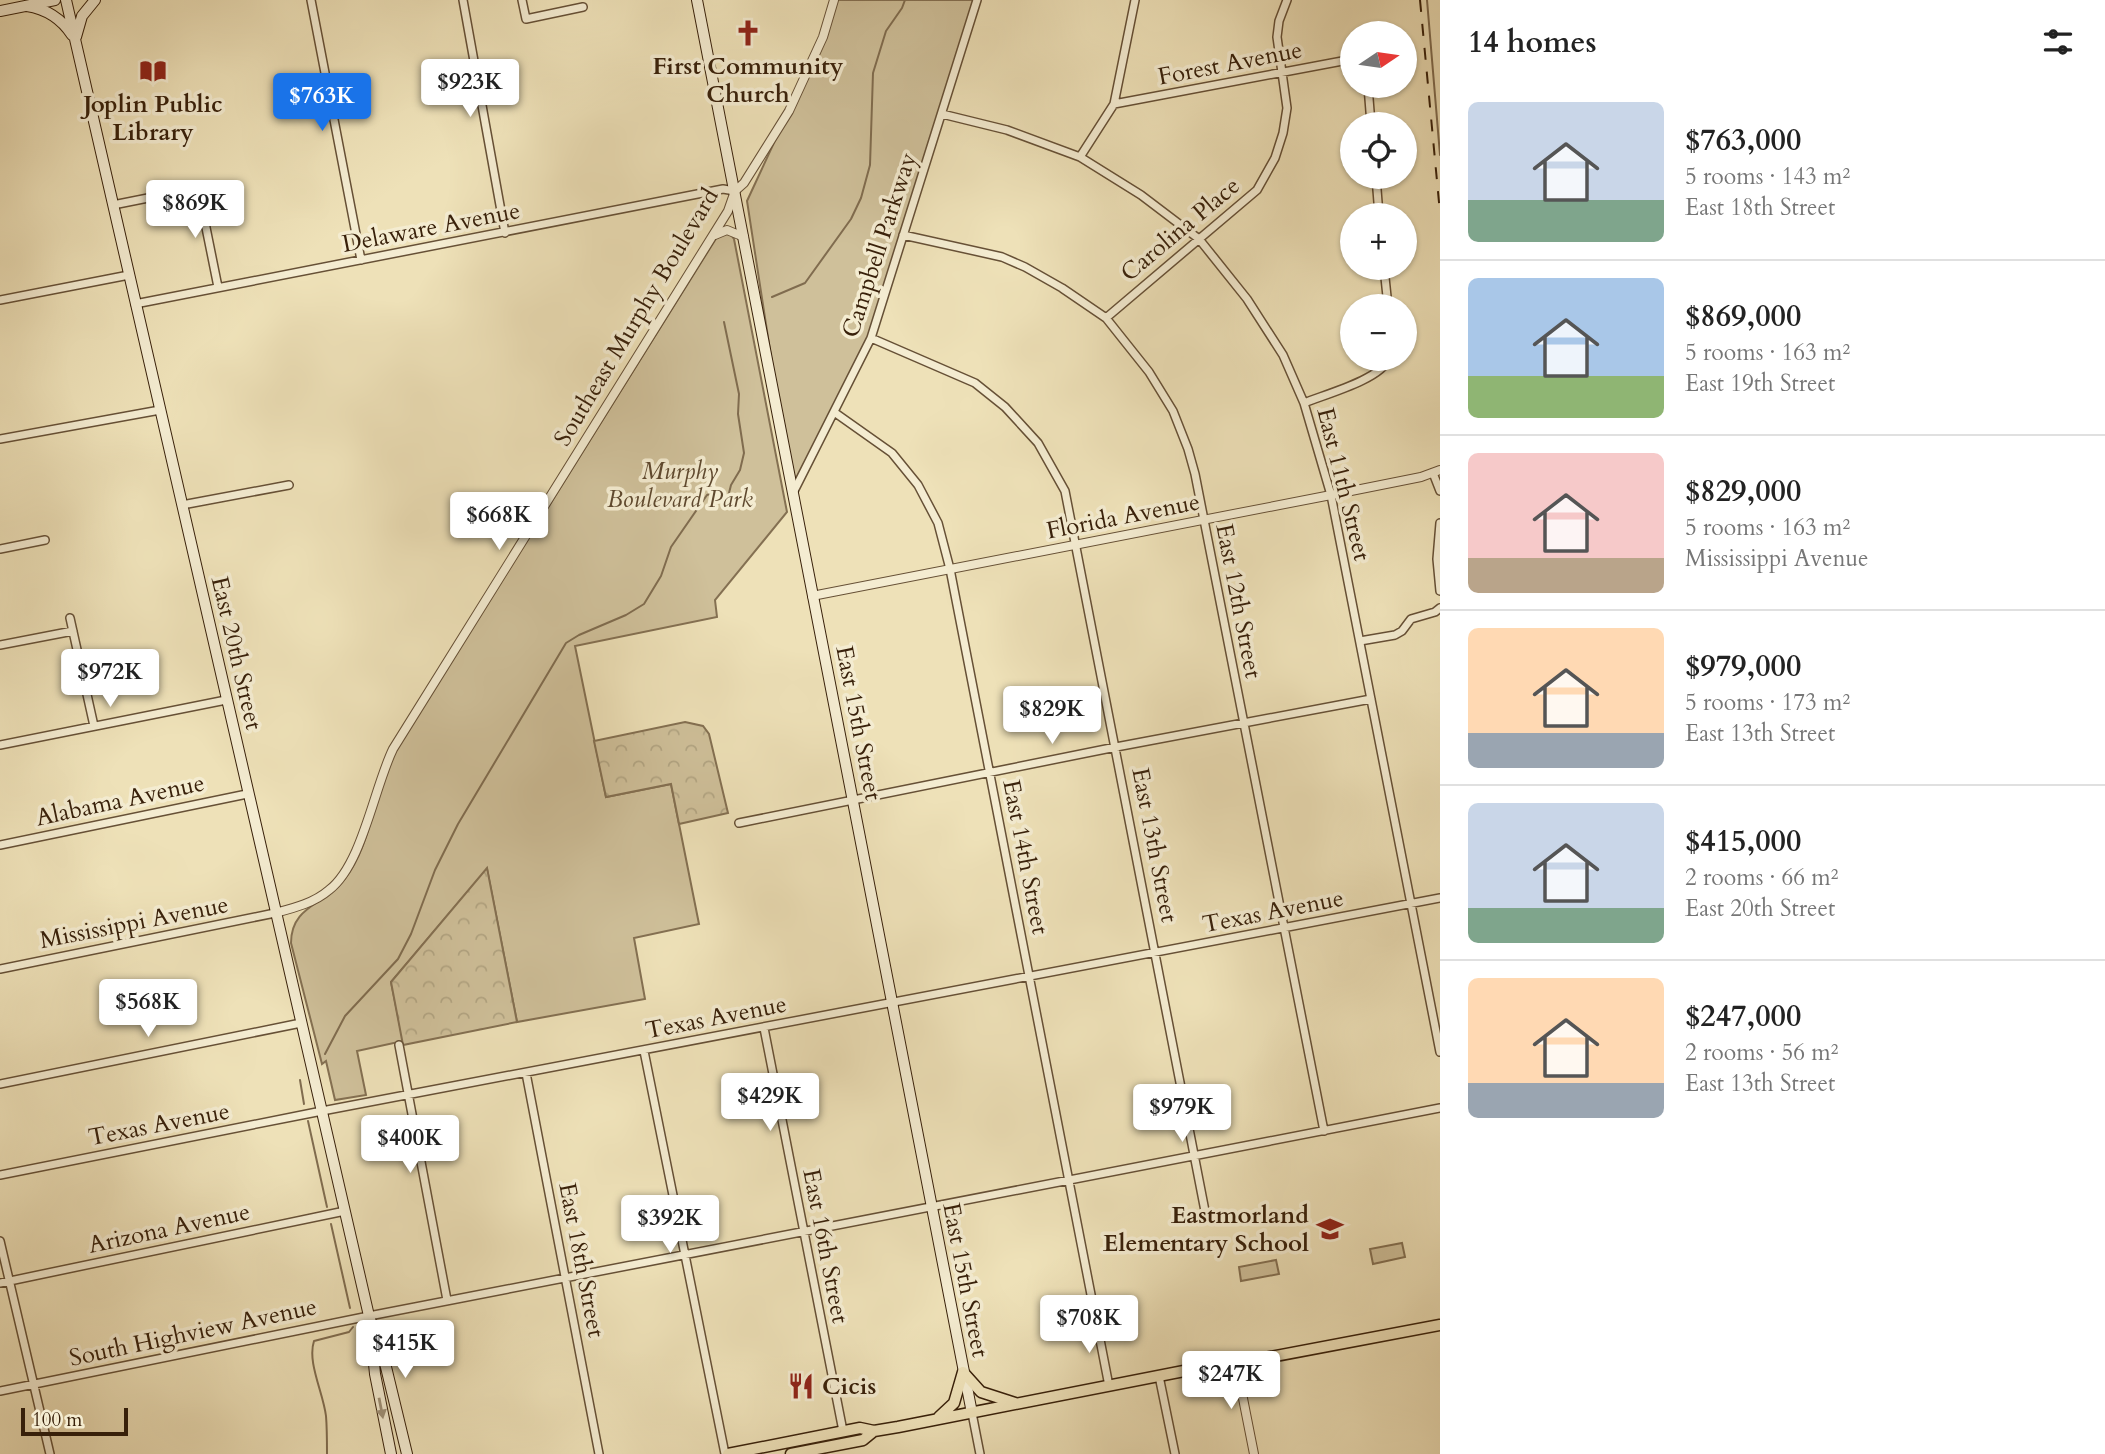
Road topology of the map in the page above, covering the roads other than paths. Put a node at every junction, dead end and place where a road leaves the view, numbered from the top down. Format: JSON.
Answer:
{"nodes":[{"id":1,"x":55,"y":0,"type":"edge"},
{"id":2,"x":66,"y":0,"type":"edge"},
{"id":3,"x":95,"y":0,"type":"edge"},
{"id":4,"x":311,"y":0,"type":"edge"},
{"id":5,"x":463,"y":0,"type":"edge"},
{"id":6,"x":522,"y":0,"type":"edge"},
{"id":7,"x":697,"y":0,"type":"edge"},
{"id":8,"x":834,"y":0,"type":"edge"},
{"id":9,"x":977,"y":0,"type":"edge"},
{"id":10,"x":1135,"y":0,"type":"edge"},
{"id":11,"x":1287,"y":0,"type":"edge"},
{"id":12,"x":30,"y":3,"type":"edge"},
{"id":13,"x":583,"y":7,"type":"dead end"},
{"id":14,"x":0,"y":11,"type":"edge"},
{"id":15,"x":75,"y":41,"type":"junction"},
{"id":16,"x":1340,"y":62,"type":"edge"},
{"id":17,"x":1283,"y":73,"type":"junction"},
{"id":18,"x":1114,"y":104,"type":"junction"},
{"id":19,"x":942,"y":114,"type":"junction"},
{"id":20,"x":1080,"y":156,"type":"junction"},
{"id":21,"x":735,"y":191,"type":"junction"},
{"id":22,"x":113,"y":205,"type":"junction"},
{"id":23,"x":505,"y":233,"type":"junction"},
{"id":24,"x":903,"y":235,"type":"junction"},
{"id":25,"x":744,"y":237,"type":"junction"},
{"id":26,"x":710,"y":239,"type":"junction"},
{"id":27,"x":1199,"y":239,"type":"junction"},
{"id":28,"x":361,"y":260,"type":"junction"},
{"id":29,"x":128,"y":275,"type":"junction"},
{"id":30,"x":218,"y":287,"type":"junction"},
{"id":31,"x":0,"y":300,"type":"edge"},
{"id":32,"x":135,"y":304,"type":"junction"},
{"id":33,"x":1105,"y":318,"type":"junction"},
{"id":34,"x":871,"y":338,"type":"junction"},
{"id":35,"x":1377,"y":371,"type":"edge"},
{"id":36,"x":1304,"y":403,"type":"junction"},
{"id":37,"x":160,"y":410,"type":"junction"},
{"id":38,"x":834,"y":412,"type":"junction"},
{"id":39,"x":0,"y":439,"type":"edge"},
{"id":40,"x":1436,"y":472,"type":"edge"},
{"id":41,"x":289,"y":485,"type":"dead end"},
{"id":42,"x":1440,"y":491,"type":"edge"},
{"id":43,"x":792,"y":493,"type":"junction"},
{"id":44,"x":1331,"y":495,"type":"junction"},
{"id":45,"x":182,"y":505,"type":"junction"},
{"id":46,"x":1204,"y":520,"type":"junction"},
{"id":47,"x":1440,"y":523,"type":"edge"},
{"id":48,"x":45,"y":540,"type":"dead end"},
{"id":49,"x":1076,"y":545,"type":"junction"},
{"id":50,"x":0,"y":549,"type":"edge"},
{"id":51,"x":950,"y":569,"type":"junction"},
{"id":52,"x":1440,"y":591,"type":"edge"},
{"id":53,"x":812,"y":596,"type":"junction"},
{"id":54,"x":1440,"y":608,"type":"edge"},
{"id":55,"x":70,"y":618,"type":"dead end"},
{"id":56,"x":73,"y":631,"type":"junction"},
{"id":57,"x":1360,"y":641,"type":"junction"},
{"id":58,"x":0,"y":645,"type":"edge"},
{"id":59,"x":1371,"y":699,"type":"junction"},
{"id":60,"x":226,"y":700,"type":"junction"},
{"id":61,"x":1244,"y":723,"type":"junction"},
{"id":62,"x":94,"y":726,"type":"junction"},
{"id":63,"x":0,"y":745,"type":"edge"},
{"id":64,"x":1116,"y":747,"type":"junction"},
{"id":65,"x":990,"y":772,"type":"junction"},
{"id":66,"x":247,"y":794,"type":"junction"},
{"id":67,"x":852,"y":800,"type":"junction"},
{"id":68,"x":739,"y":823,"type":"dead end"},
{"id":69,"x":0,"y":845,"type":"edge"},
{"id":70,"x":1440,"y":898,"type":"edge"},
{"id":71,"x":1411,"y":905,"type":"junction"},
{"id":72,"x":275,"y":913,"type":"junction"},
{"id":73,"x":1284,"y":928,"type":"junction"},
{"id":74,"x":1156,"y":953,"type":"junction"},
{"id":75,"x":0,"y":969,"type":"edge"},
{"id":76,"x":1029,"y":977,"type":"junction"},
{"id":77,"x":891,"y":1003,"type":"junction"},
{"id":78,"x":301,"y":1023,"type":"junction"},
{"id":79,"x":764,"y":1028,"type":"junction"},
{"id":80,"x":399,"y":1045,"type":"dead end"},
{"id":81,"x":644,"y":1051,"type":"junction"},
{"id":82,"x":1440,"y":1052,"type":"edge"},
{"id":83,"x":526,"y":1073,"type":"junction"},
{"id":84,"x":0,"y":1084,"type":"edge"},
{"id":85,"x":409,"y":1094,"type":"junction"},
{"id":86,"x":1440,"y":1108,"type":"edge"},
{"id":87,"x":322,"y":1111,"type":"junction"},
{"id":88,"x":1324,"y":1131,"type":"junction"},
{"id":89,"x":1195,"y":1156,"type":"junction"},
{"id":90,"x":0,"y":1175,"type":"edge"},
{"id":91,"x":1068,"y":1180,"type":"junction"},
{"id":92,"x":930,"y":1207,"type":"junction"},
{"id":93,"x":345,"y":1211,"type":"junction"},
{"id":94,"x":1205,"y":1211,"type":"dead end"},
{"id":95,"x":804,"y":1232,"type":"junction"},
{"id":96,"x":0,"y":1241,"type":"edge"},
{"id":97,"x":684,"y":1255,"type":"junction"},
{"id":98,"x":566,"y":1278,"type":"junction"},
{"id":99,"x":9,"y":1281,"type":"junction"},
{"id":100,"x":0,"y":1283,"type":"edge"},
{"id":101,"x":447,"y":1300,"type":"junction"},
{"id":102,"x":1094,"y":1310,"type":"dead end"},
{"id":103,"x":369,"y":1316,"type":"junction"},
{"id":104,"x":1096,"y":1320,"type":"dead end"},
{"id":105,"x":1440,"y":1325,"type":"edge"},
{"id":106,"x":1236,"y":1363,"type":"junction"},
{"id":107,"x":964,"y":1372,"type":"junction"},
{"id":108,"x":1159,"y":1376,"type":"junction"},
{"id":109,"x":33,"y":1384,"type":"junction"},
{"id":110,"x":1109,"y":1386,"type":"junction"},
{"id":111,"x":0,"y":1391,"type":"edge"},
{"id":112,"x":1018,"y":1404,"type":"junction"},
{"id":113,"x":972,"y":1413,"type":"junction"},
{"id":114,"x":934,"y":1420,"type":"junction"},
{"id":115,"x":843,"y":1431,"type":"junction"},
{"id":116,"x":874,"y":1431,"type":"junction"},
{"id":117,"x":50,"y":1454,"type":"edge"},
{"id":118,"x":391,"y":1454,"type":"edge"},
{"id":119,"x":407,"y":1454,"type":"edge"},
{"id":120,"x":599,"y":1454,"type":"edge"},
{"id":121,"x":727,"y":1454,"type":"edge"},
{"id":122,"x":791,"y":1454,"type":"edge"},
{"id":123,"x":980,"y":1454,"type":"edge"},
{"id":124,"x":1175,"y":1454,"type":"edge"},
{"id":125,"x":1254,"y":1454,"type":"edge"}],
"edges":[{"from":1,"to":12,"type":"main road"},
{"from":2,"to":15,"type":"main road","name":"East 20th Street"},
{"from":3,"to":15,"type":"main road"},
{"from":4,"to":28,"type":"street"},
{"from":5,"to":23,"type":"street"},
{"from":6,"to":13,"type":"street"},
{"from":7,"to":21,"type":"main road","name":"East 15th Street"},
{"from":8,"to":21,"type":"street","name":"Southeast Murphy Boulevard"},
{"from":9,"to":19,"type":"street","name":"Campbell Parkway"},
{"from":10,"to":18,"type":"street"},
{"from":11,"to":17,"type":"street","name":"Carolina Place"},
{"from":12,"to":14,"type":"main road"},
{"from":12,"to":15,"type":"main road"},
{"from":15,"to":22,"type":"main road","name":"East 20th Street"},
{"from":16,"to":17,"type":"street","name":"Forest Avenue"},
{"from":17,"to":18,"type":"street","name":"Forest Avenue"},
{"from":17,"to":27,"type":"street","name":"Carolina Place"},
{"from":18,"to":20,"type":"street"},
{"from":19,"to":20,"type":"street","name":"East 11th Street"},
{"from":19,"to":24,"type":"street","name":"Campbell Parkway"},
{"from":20,"to":27,"type":"street","name":"East 11th Street"},
{"from":21,"to":23,"type":"street","name":"Delaware Avenue"},
{"from":21,"to":25,"type":"main road","name":"East 15th Street"},
{"from":21,"to":26,"type":"street","name":"Southeast Murphy Boulevard"},
{"from":22,"to":29,"type":"main road","name":"East 20th Street"},
{"from":22,"to":30,"type":"street"},
{"from":23,"to":28,"type":"street","name":"Delaware Avenue"},
{"from":24,"to":33,"type":"street","name":"East 12th Street"},
{"from":24,"to":34,"type":"street","name":"Campbell Parkway"},
{"from":25,"to":26,"type":"street"},
{"from":25,"to":43,"type":"main road","name":"East 15th Street"},
{"from":26,"to":72,"type":"street","name":"Southeast Murphy Boulevard"},
{"from":27,"to":33,"type":"street","name":"Carolina Place"},
{"from":27,"to":36,"type":"street","name":"East 11th Street"},
{"from":28,"to":30,"type":"street","name":"Delaware Avenue"},
{"from":29,"to":31,"type":"street"},
{"from":29,"to":32,"type":"main road","name":"East 20th Street"},
{"from":30,"to":32,"type":"street","name":"Delaware Avenue"},
{"from":32,"to":37,"type":"main road","name":"East 20th Street"},
{"from":33,"to":46,"type":"street","name":"East 12th Street"},
{"from":34,"to":38,"type":"street","name":"Campbell Parkway"},
{"from":34,"to":49,"type":"street","name":"East 13th Street"},
{"from":35,"to":36,"type":"street"},
{"from":36,"to":44,"type":"street","name":"East 11th Street"},
{"from":37,"to":39,"type":"street"},
{"from":37,"to":45,"type":"main road","name":"East 20th Street"},
{"from":38,"to":43,"type":"street","name":"Campbell Parkway"},
{"from":38,"to":51,"type":"street","name":"East 14th Street"},
{"from":40,"to":42,"type":"street"},
{"from":40,"to":44,"type":"street","name":"Florida Avenue"},
{"from":41,"to":45,"type":"street"},
{"from":43,"to":53,"type":"main road","name":"East 15th Street"},
{"from":44,"to":46,"type":"street","name":"Florida Avenue"},
{"from":44,"to":57,"type":"street","name":"East 11th Street"},
{"from":45,"to":60,"type":"main road","name":"East 20th Street"},
{"from":46,"to":49,"type":"street","name":"Florida Avenue"},
{"from":46,"to":61,"type":"street","name":"East 12th Street"},
{"from":47,"to":52,"type":"street"},
{"from":48,"to":50,"type":"street"},
{"from":49,"to":51,"type":"street","name":"Florida Avenue"},
{"from":49,"to":64,"type":"street","name":"East 13th Street"},
{"from":51,"to":53,"type":"street","name":"Florida Avenue"},
{"from":51,"to":65,"type":"street","name":"East 14th Street"},
{"from":53,"to":67,"type":"main road","name":"East 15th Street"},
{"from":54,"to":57,"type":"street"},
{"from":55,"to":56,"type":"street"},
{"from":56,"to":58,"type":"street"},
{"from":56,"to":62,"type":"street"},
{"from":57,"to":59,"type":"street","name":"East 11th Street"},
{"from":59,"to":61,"type":"street"},
{"from":59,"to":71,"type":"street","name":"East 11th Street"},
{"from":60,"to":62,"type":"street"},
{"from":60,"to":66,"type":"main road","name":"East 20th Street"},
{"from":61,"to":64,"type":"street"},
{"from":61,"to":73,"type":"street","name":"East 12th Street"},
{"from":62,"to":63,"type":"street"},
{"from":64,"to":65,"type":"street"},
{"from":64,"to":74,"type":"street","name":"East 13th Street"},
{"from":65,"to":67,"type":"street"},
{"from":65,"to":76,"type":"street","name":"East 14th Street"},
{"from":66,"to":69,"type":"street","name":"Alabama Avenue"},
{"from":66,"to":72,"type":"main road","name":"East 20th Street"},
{"from":67,"to":68,"type":"street"},
{"from":67,"to":77,"type":"main road","name":"East 15th Street"},
{"from":70,"to":71,"type":"street","name":"Texas Avenue"},
{"from":71,"to":73,"type":"street","name":"Texas Avenue"},
{"from":71,"to":82,"type":"street","name":"East 11th Street"},
{"from":72,"to":75,"type":"street","name":"Mississippi Avenue"},
{"from":72,"to":78,"type":"main road","name":"East 20th Street"},
{"from":73,"to":74,"type":"street","name":"Texas Avenue"},
{"from":73,"to":88,"type":"street","name":"East 12th Street"},
{"from":74,"to":76,"type":"street","name":"Texas Avenue"},
{"from":74,"to":89,"type":"street","name":"East 13th Street"},
{"from":76,"to":77,"type":"street","name":"Texas Avenue"},
{"from":76,"to":91,"type":"street","name":"East 14th Street"},
{"from":77,"to":79,"type":"street","name":"Texas Avenue"},
{"from":77,"to":92,"type":"main road","name":"East 15th Street"},
{"from":78,"to":84,"type":"street"},
{"from":78,"to":87,"type":"main road","name":"East 20th Street"},
{"from":79,"to":81,"type":"street","name":"Texas Avenue"},
{"from":79,"to":95,"type":"street","name":"East 16th Street"},
{"from":80,"to":85,"type":"street"},
{"from":81,"to":83,"type":"street","name":"Texas Avenue"},
{"from":81,"to":97,"type":"street"},
{"from":83,"to":85,"type":"street","name":"Texas Avenue"},
{"from":83,"to":98,"type":"street","name":"East 18th Street"},
{"from":85,"to":87,"type":"street","name":"Texas Avenue"},
{"from":85,"to":101,"type":"street"},
{"from":86,"to":88,"type":"street","name":"South Highview Avenue"},
{"from":87,"to":90,"type":"street","name":"Texas Avenue"},
{"from":87,"to":93,"type":"main road","name":"East 20th Street"},
{"from":88,"to":89,"type":"street","name":"South Highview Avenue"},
{"from":89,"to":91,"type":"street","name":"South Highview Avenue"},
{"from":89,"to":94,"type":"street","name":"East 13th Street"},
{"from":91,"to":92,"type":"street","name":"South Highview Avenue"},
{"from":91,"to":102,"type":"street","name":"East 14th Street"},
{"from":92,"to":95,"type":"street","name":"South Highview Avenue"},
{"from":92,"to":107,"type":"main road","name":"East 15th Street"},
{"from":93,"to":99,"type":"street","name":"Arizona Avenue"},
{"from":93,"to":103,"type":"main road","name":"East 20th Street"},
{"from":95,"to":97,"type":"street","name":"South Highview Avenue"},
{"from":95,"to":115,"type":"street","name":"East 16th Street"},
{"from":96,"to":99,"type":"street"},
{"from":97,"to":98,"type":"street","name":"South Highview Avenue"},
{"from":97,"to":121,"type":"street"},
{"from":98,"to":101,"type":"street","name":"South Highview Avenue"},
{"from":98,"to":120,"type":"street","name":"East 18th Street"},
{"from":99,"to":100,"type":"street","name":"Arizona Avenue"},
{"from":99,"to":109,"type":"street"},
{"from":101,"to":103,"type":"street","name":"South Highview Avenue"},
{"from":103,"to":109,"type":"street","name":"South Highview Avenue"},
{"from":103,"to":118,"type":"main road","name":"East 20th Street","one_way":true},
{"from":103,"to":119,"type":"main road","name":"East 20th Street"},
{"from":104,"to":110,"type":"street"},
{"from":105,"to":106,"type":"main road"},
{"from":106,"to":108,"type":"main road"},
{"from":106,"to":125,"type":"street"},
{"from":107,"to":112,"type":"main road"},
{"from":107,"to":113,"type":"main road","name":"East 15th Street"},
{"from":107,"to":114,"type":"main road"},
{"from":108,"to":110,"type":"main road"},
{"from":108,"to":124,"type":"street"},
{"from":109,"to":111,"type":"street","name":"South Highview Avenue"},
{"from":109,"to":117,"type":"street"},
{"from":110,"to":112,"type":"main road"},
{"from":112,"to":113,"type":"main road"},
{"from":113,"to":114,"type":"main road"},
{"from":113,"to":123,"type":"street","name":"East 15th Street"},
{"from":114,"to":116,"type":"main road"},
{"from":115,"to":116,"type":"main road"},
{"from":115,"to":121,"type":"main road"},
{"from":116,"to":122,"type":"main road"}]}
